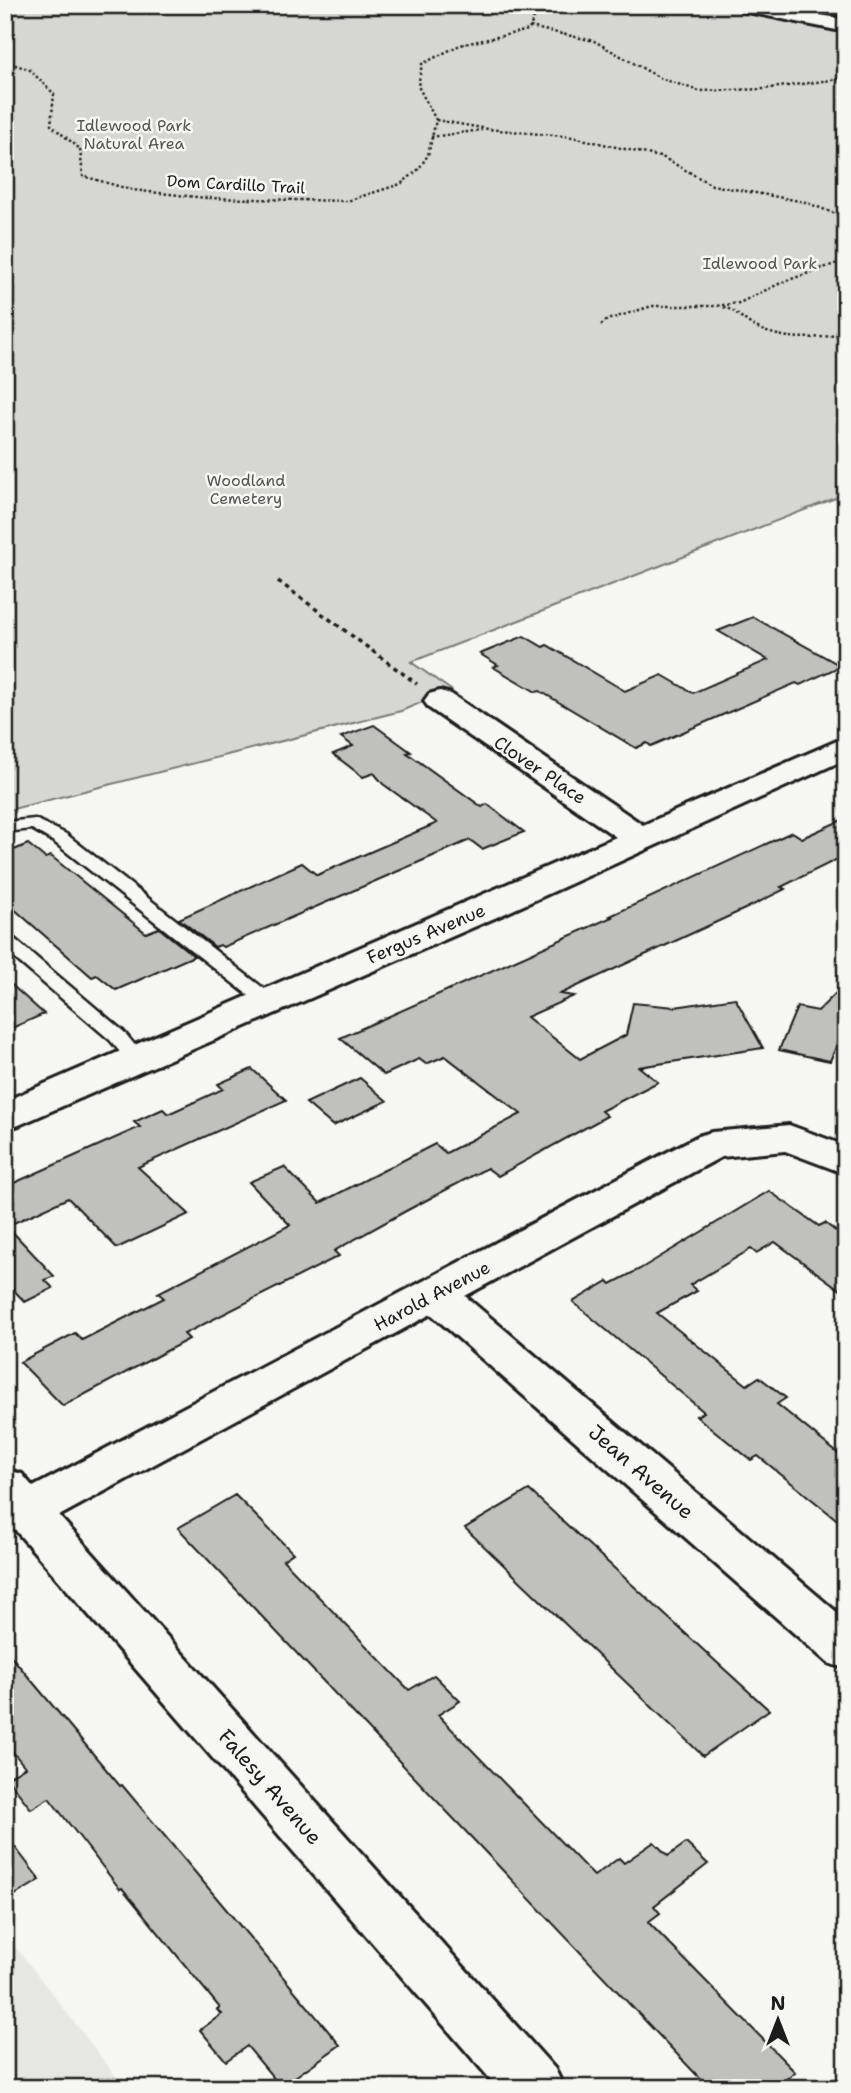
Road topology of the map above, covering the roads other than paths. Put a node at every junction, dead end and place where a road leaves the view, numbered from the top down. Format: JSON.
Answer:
{"nodes":[{"id":1,"x":743,"y":5,"type":"edge"},
{"id":2,"x":846,"y":26,"type":"edge"},
{"id":3,"x":440,"y":701,"type":"road end"},
{"id":4,"x":838,"y":759,"type":"edge"},
{"id":5,"x":5,"y":827,"type":"edge"},
{"id":6,"x":641,"y":839,"type":"junction"},
{"id":7,"x":5,"y":940,"type":"edge"},
{"id":8,"x":269,"y":1002,"type":"junction"},
{"id":9,"x":136,"y":1060,"type":"junction"},
{"id":10,"x":5,"y":1116,"type":"edge"},
{"id":11,"x":846,"y":1161,"type":"edge"},
{"id":12,"x":436,"y":1295,"type":"junction"},
{"id":13,"x":17,"y":1498,"type":"edge"},
{"id":14,"x":846,"y":1649,"type":"edge"},
{"id":15,"x":535,"y":2088,"type":"edge"}],
"edges":[{"from":1,"to":2,"type":"street"},
{"from":3,"to":6,"type":"street","name":"Clover Place"},
{"from":4,"to":6,"type":"street","name":"Fergus Avenue"},
{"from":5,"to":8,"type":"lane"},
{"from":6,"to":8,"type":"street","name":"Fergus Avenue"},
{"from":7,"to":9,"type":"lane"},
{"from":8,"to":9,"type":"street","name":"Fergus Avenue"},
{"from":9,"to":10,"type":"street","name":"Fergus Avenue"},
{"from":11,"to":12,"type":"street","name":"Harold Avenue"},
{"from":12,"to":13,"type":"street","name":"Harold Avenue"},
{"from":12,"to":14,"type":"street","name":"Jean Avenue"},
{"from":13,"to":15,"type":"street","name":"Falesy Avenue"}]}
